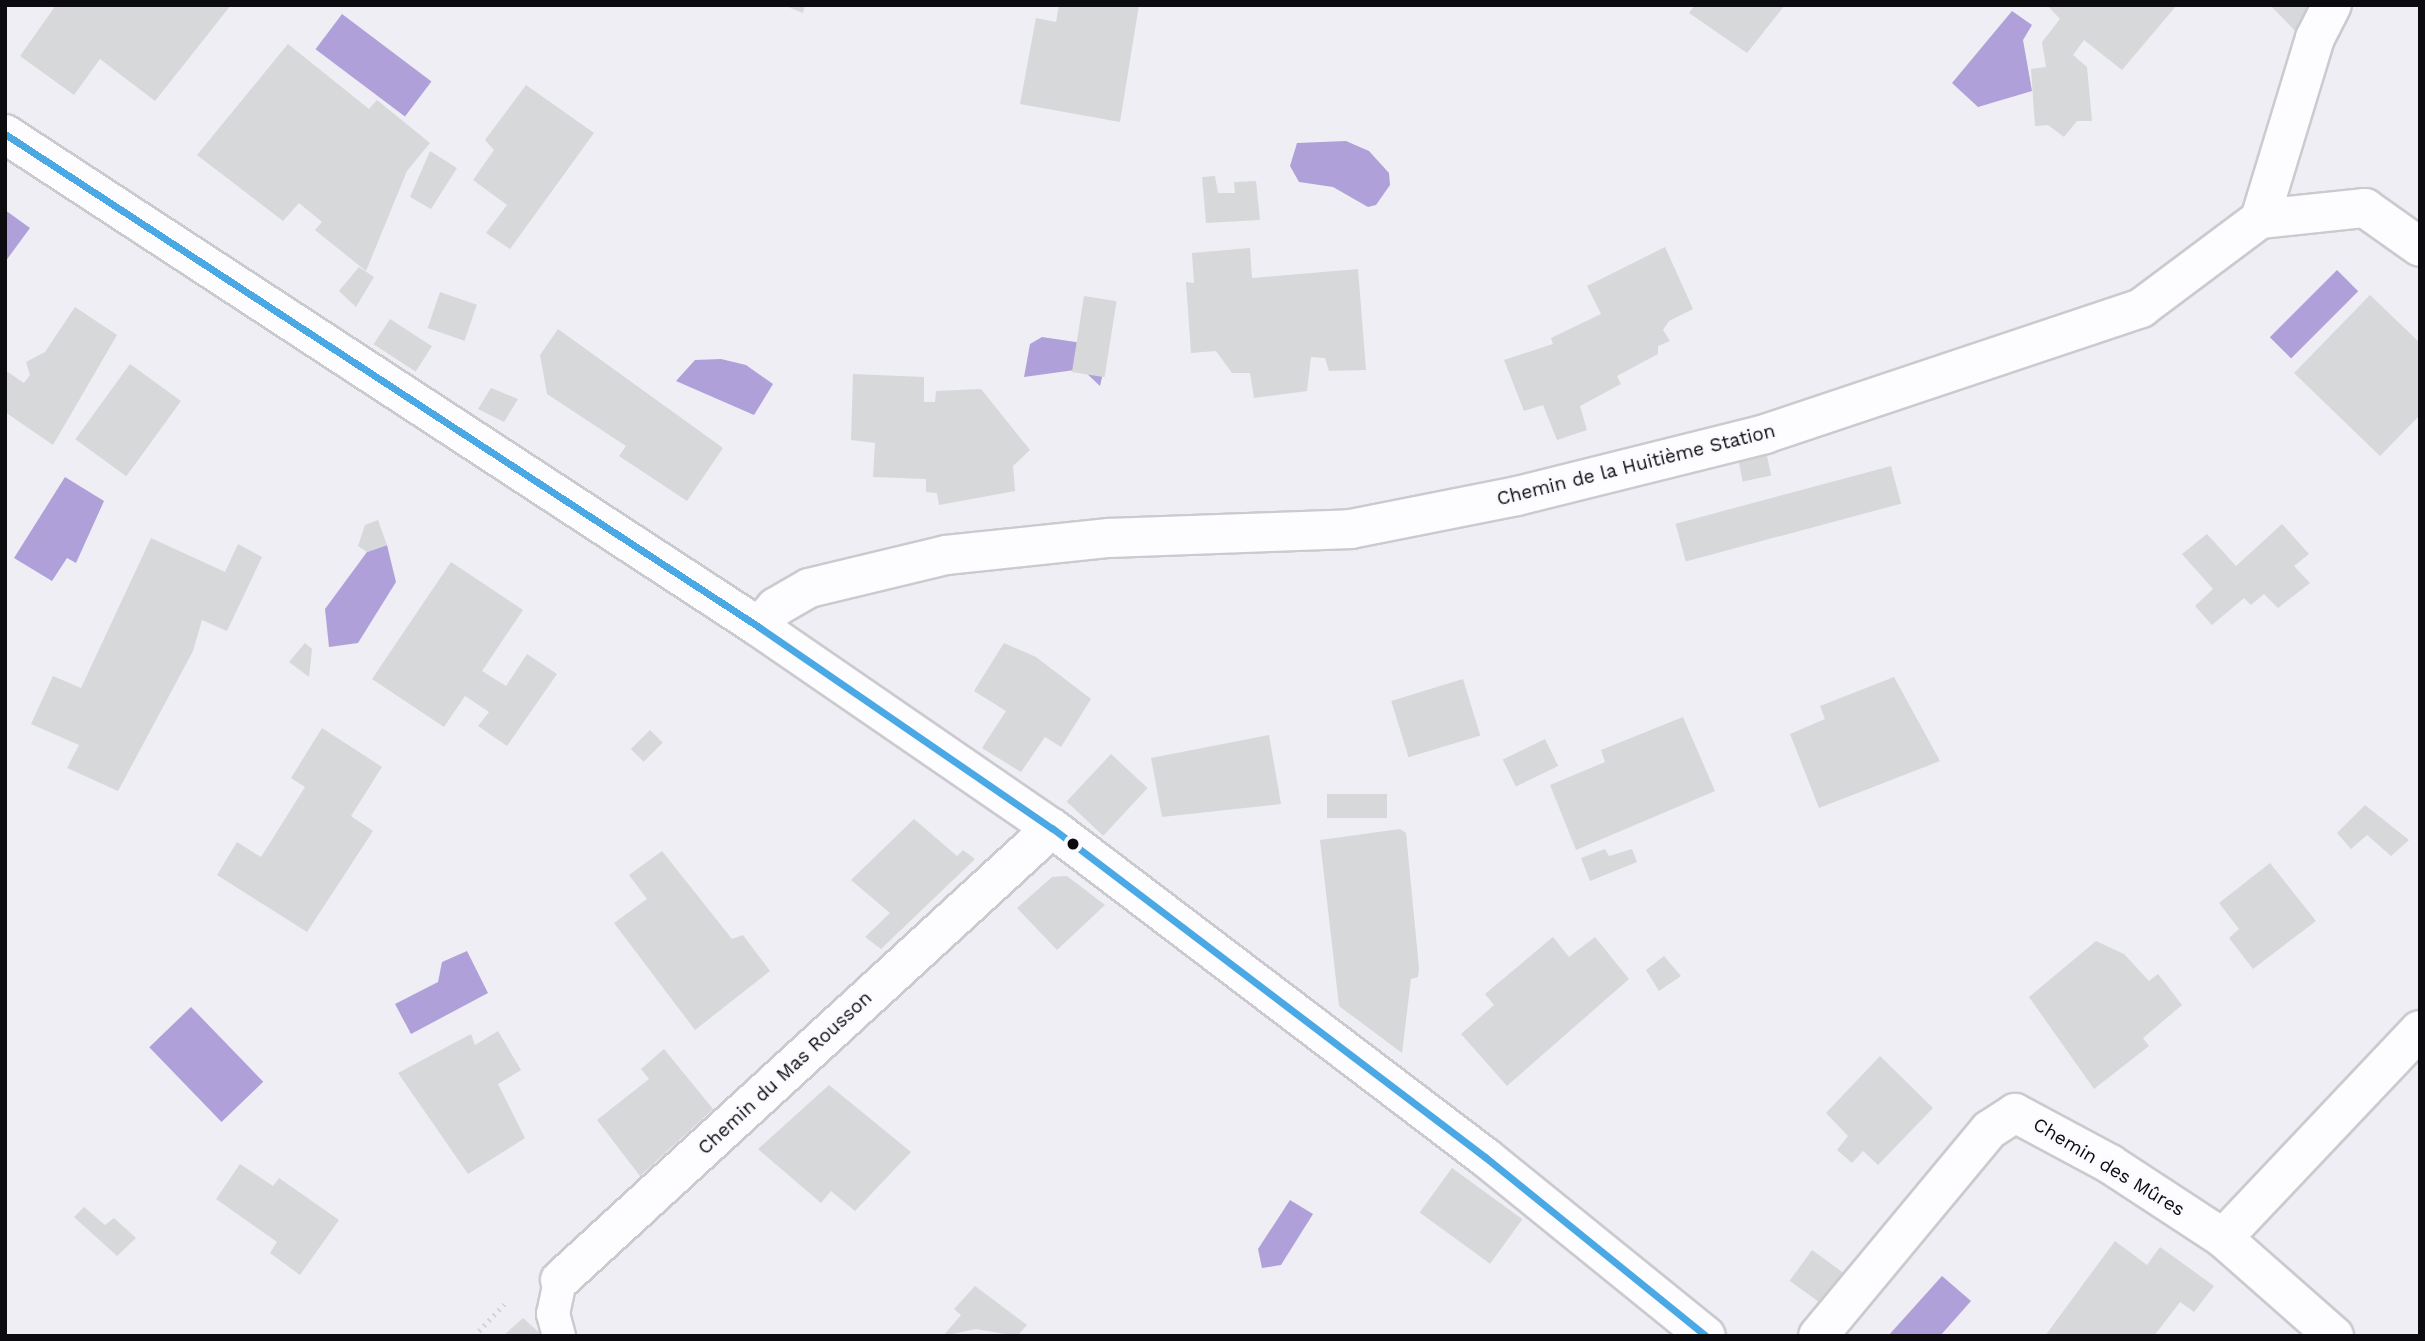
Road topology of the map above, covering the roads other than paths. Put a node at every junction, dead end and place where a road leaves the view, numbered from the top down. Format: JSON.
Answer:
{"nodes":[{"id":1,"x":2332,"y":5,"type":"edge"},
{"id":2,"x":5,"y":134,"type":"edge"},
{"id":3,"x":2260,"y":219,"type":"junction"},
{"id":4,"x":2420,"y":247,"type":"edge"},
{"id":5,"x":759,"y":627,"type":"junction"},
{"id":6,"x":1052,"y":828,"type":"junction"},
{"id":7,"x":2420,"y":1030,"type":"edge"},
{"id":8,"x":2223,"y":1238,"type":"junction"},
{"id":9,"x":560,"y":1280,"type":"joint"},
{"id":10,"x":559,"y":1336,"type":"edge"},
{"id":11,"x":1706,"y":1336,"type":"edge"},
{"id":12,"x":1818,"y":1336,"type":"edge"},
{"id":13,"x":2334,"y":1336,"type":"edge"}],
"edges":[{"from":1,"to":3,"type":"street"},
{"from":2,"to":5,"type":"street"},
{"from":3,"to":4,"type":"street"},
{"from":3,"to":5,"type":"street","name":"Chemin de la Huitième Station"},
{"from":5,"to":6,"type":"street"},
{"from":6,"to":9,"type":"street","name":"Chemin du Mas Rousson"},
{"from":6,"to":11,"type":"street"},
{"from":7,"to":8,"type":"street"},
{"from":8,"to":12,"type":"street","name":"Chemin des Mûres"},
{"from":8,"to":13,"type":"street","name":"Chemin des Mûres"},
{"from":9,"to":10,"type":"lane","name":"Chemin du Mas Rousson"}]}
